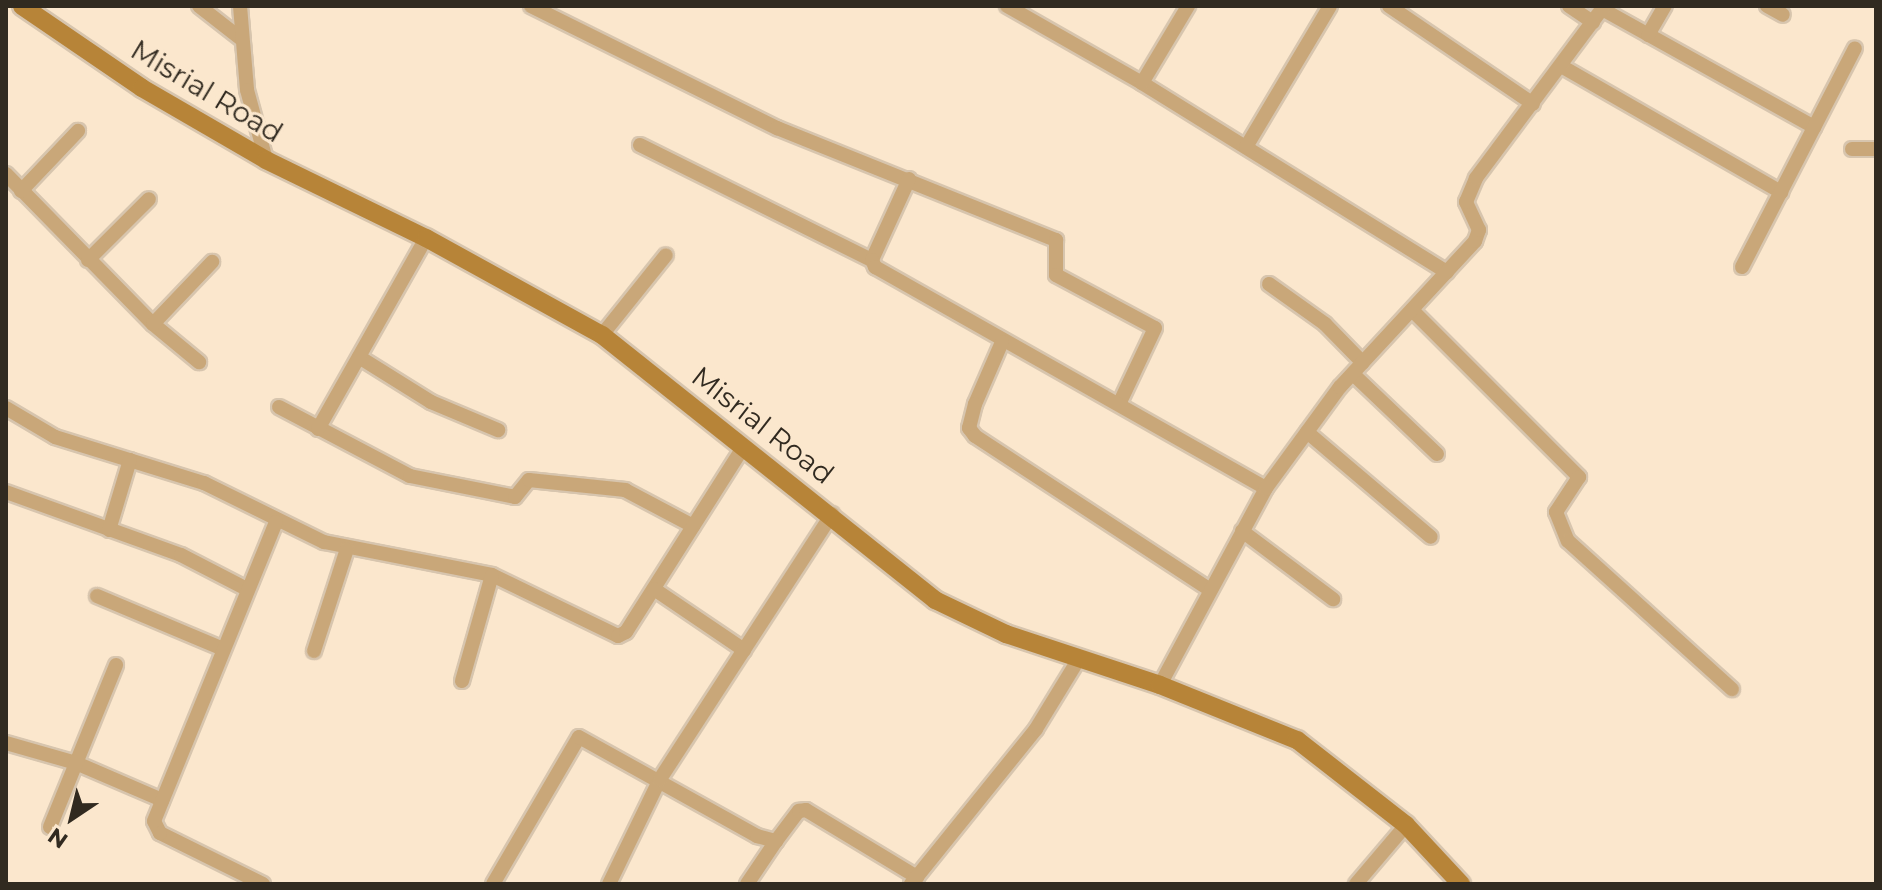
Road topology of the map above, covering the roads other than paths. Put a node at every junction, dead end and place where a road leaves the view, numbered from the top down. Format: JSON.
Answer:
{"nodes":[{"id":1,"x":22,"y":6,"type":"edge"},
{"id":2,"x":199,"y":6,"type":"edge"},
{"id":3,"x":240,"y":6,"type":"edge"},
{"id":4,"x":531,"y":6,"type":"edge"},
{"id":5,"x":1007,"y":6,"type":"edge"},
{"id":6,"x":1188,"y":6,"type":"edge"},
{"id":7,"x":1330,"y":6,"type":"edge"},
{"id":8,"x":1389,"y":6,"type":"edge"},
{"id":9,"x":1569,"y":6,"type":"edge"},
{"id":10,"x":1665,"y":6,"type":"edge"},
{"id":11,"x":1767,"y":6,"type":"edge"},
{"id":12,"x":1600,"y":12,"type":"edge"},
{"id":13,"x":1783,"y":15,"type":"dead end"},
{"id":14,"x":1648,"y":35,"type":"junction"},
{"id":15,"x":240,"y":38,"type":"junction"},
{"id":16,"x":1855,"y":48,"type":"dead end"},
{"id":17,"x":1561,"y":66,"type":"junction"},
{"id":18,"x":1142,"y":83,"type":"junction"},
{"id":19,"x":1533,"y":104,"type":"junction"},
{"id":20,"x":1814,"y":127,"type":"junction"},
{"id":21,"x":78,"y":131,"type":"dead end"},
{"id":22,"x":640,"y":145,"type":"dead end"},
{"id":23,"x":1246,"y":147,"type":"junction"},
{"id":24,"x":1852,"y":149,"type":"dead end"},
{"id":25,"x":1876,"y":149,"type":"edge"},
{"id":26,"x":266,"y":160,"type":"junction"},
{"id":27,"x":6,"y":174,"type":"edge"},
{"id":28,"x":909,"y":179,"type":"junction"},
{"id":29,"x":21,"y":191,"type":"junction"},
{"id":30,"x":1781,"y":192,"type":"junction"},
{"id":31,"x":149,"y":199,"type":"dead end"},
{"id":32,"x":426,"y":238,"type":"junction"},
{"id":33,"x":666,"y":255,"type":"dead end"},
{"id":34,"x":88,"y":260,"type":"junction"},
{"id":35,"x":872,"y":260,"type":"junction"},
{"id":36,"x":212,"y":262,"type":"dead end"},
{"id":37,"x":1742,"y":267,"type":"dead end"},
{"id":38,"x":1447,"y":272,"type":"junction"},
{"id":39,"x":1269,"y":284,"type":"dead end"},
{"id":40,"x":1413,"y":311,"type":"junction"},
{"id":41,"x":153,"y":324,"type":"junction"},
{"id":42,"x":602,"y":335,"type":"junction"},
{"id":43,"x":1002,"y":342,"type":"junction"},
{"id":44,"x":359,"y":357,"type":"junction"},
{"id":45,"x":199,"y":362,"type":"dead end"},
{"id":46,"x":1358,"y":368,"type":"junction"},
{"id":47,"x":1119,"y":404,"type":"junction"},
{"id":48,"x":279,"y":407,"type":"dead end"},
{"id":49,"x":6,"y":408,"type":"edge"},
{"id":50,"x":318,"y":429,"type":"junction"},
{"id":51,"x":498,"y":430,"type":"dead end"},
{"id":52,"x":1307,"y":432,"type":"junction"},
{"id":53,"x":744,"y":446,"type":"junction"},
{"id":54,"x":1437,"y":454,"type":"dead end"},
{"id":55,"x":130,"y":460,"type":"junction"},
{"id":56,"x":1266,"y":488,"type":"junction"},
{"id":57,"x":6,"y":492,"type":"edge"},
{"id":58,"x":832,"y":514,"type":"junction"},
{"id":59,"x":276,"y":522,"type":"junction"},
{"id":60,"x":693,"y":526,"type":"junction"},
{"id":61,"x":109,"y":530,"type":"junction"},
{"id":62,"x":1242,"y":531,"type":"junction"},
{"id":63,"x":1431,"y":537,"type":"dead end"},
{"id":64,"x":347,"y":549,"type":"junction"},
{"id":65,"x":492,"y":575,"type":"junction"},
{"id":66,"x":247,"y":589,"type":"junction"},
{"id":67,"x":654,"y":589,"type":"junction"},
{"id":68,"x":1210,"y":590,"type":"junction"},
{"id":69,"x":97,"y":596,"type":"dead end"},
{"id":70,"x":1333,"y":599,"type":"dead end"},
{"id":71,"x":223,"y":649,"type":"junction"},
{"id":72,"x":744,"y":650,"type":"junction"},
{"id":73,"x":314,"y":651,"type":"dead end"},
{"id":74,"x":1080,"y":657,"type":"junction"},
{"id":75,"x":116,"y":665,"type":"dead end"},
{"id":76,"x":462,"y":681,"type":"dead end"},
{"id":77,"x":1160,"y":685,"type":"junction"},
{"id":78,"x":1732,"y":689,"type":"dead end"},
{"id":79,"x":6,"y":743,"type":"edge"},
{"id":80,"x":76,"y":763,"type":"junction"},
{"id":81,"x":660,"y":779,"type":"junction"},
{"id":82,"x":162,"y":800,"type":"junction"},
{"id":83,"x":1406,"y":825,"type":"junction"},
{"id":84,"x":50,"y":827,"type":"dead end"},
{"id":85,"x":776,"y":841,"type":"junction"},
{"id":86,"x":914,"y":881,"type":"edge"},
{"id":87,"x":263,"y":884,"type":"edge"},
{"id":88,"x":493,"y":884,"type":"edge"},
{"id":89,"x":609,"y":884,"type":"edge"},
{"id":90,"x":747,"y":884,"type":"edge"},
{"id":91,"x":1356,"y":884,"type":"edge"},
{"id":92,"x":1461,"y":884,"type":"edge"}],
"edges":[{"from":1,"to":26,"type":"main road","name":"Misrial Road"},
{"from":2,"to":15,"type":"street"},
{"from":3,"to":15,"type":"street"},
{"from":4,"to":28,"type":"street"},
{"from":5,"to":18,"type":"street"},
{"from":6,"to":18,"type":"street"},
{"from":7,"to":23,"type":"street"},
{"from":8,"to":19,"type":"street"},
{"from":9,"to":12,"type":"street"},
{"from":10,"to":14,"type":"street"},
{"from":11,"to":13,"type":"street"},
{"from":12,"to":14,"type":"street"},
{"from":12,"to":17,"type":"street"},
{"from":14,"to":20,"type":"street"},
{"from":15,"to":26,"type":"street"},
{"from":16,"to":20,"type":"street"},
{"from":17,"to":19,"type":"street"},
{"from":17,"to":30,"type":"street"},
{"from":18,"to":23,"type":"street"},
{"from":19,"to":38,"type":"street"},
{"from":20,"to":30,"type":"street"},
{"from":21,"to":29,"type":"street"},
{"from":22,"to":35,"type":"street"},
{"from":23,"to":38,"type":"street"},
{"from":24,"to":25,"type":"street"},
{"from":26,"to":32,"type":"main road","name":"Misrial Road"},
{"from":27,"to":29,"type":"street"},
{"from":28,"to":35,"type":"street"},
{"from":28,"to":47,"type":"street"},
{"from":29,"to":34,"type":"street"},
{"from":30,"to":37,"type":"street"},
{"from":31,"to":34,"type":"street"},
{"from":32,"to":42,"type":"main road","name":"Misrial Road"},
{"from":32,"to":44,"type":"street"},
{"from":33,"to":42,"type":"street"},
{"from":34,"to":41,"type":"street"},
{"from":35,"to":43,"type":"street"},
{"from":36,"to":41,"type":"street"},
{"from":38,"to":40,"type":"street"},
{"from":39,"to":46,"type":"street"},
{"from":40,"to":46,"type":"street"},
{"from":40,"to":78,"type":"street"},
{"from":41,"to":45,"type":"street"},
{"from":42,"to":53,"type":"main road","name":"Misrial Road"},
{"from":43,"to":47,"type":"street"},
{"from":43,"to":68,"type":"street"},
{"from":44,"to":50,"type":"street"},
{"from":44,"to":51,"type":"street"},
{"from":46,"to":52,"type":"street"},
{"from":46,"to":54,"type":"street"},
{"from":47,"to":56,"type":"street"},
{"from":48,"to":50,"type":"street"},
{"from":49,"to":55,"type":"street"},
{"from":50,"to":60,"type":"street"},
{"from":52,"to":56,"type":"street"},
{"from":52,"to":63,"type":"street"},
{"from":53,"to":58,"type":"main road","name":"Misrial Road"},
{"from":53,"to":60,"type":"street"},
{"from":55,"to":59,"type":"street"},
{"from":55,"to":61,"type":"street"},
{"from":56,"to":62,"type":"street"},
{"from":57,"to":61,"type":"street"},
{"from":58,"to":72,"type":"street"},
{"from":58,"to":74,"type":"main road","name":"Misrial Road"},
{"from":59,"to":64,"type":"street"},
{"from":59,"to":66,"type":"street"},
{"from":60,"to":67,"type":"street"},
{"from":61,"to":66,"type":"street"},
{"from":62,"to":68,"type":"street"},
{"from":62,"to":70,"type":"street"},
{"from":64,"to":65,"type":"street"},
{"from":64,"to":73,"type":"street"},
{"from":65,"to":67,"type":"street"},
{"from":65,"to":76,"type":"street"},
{"from":66,"to":71,"type":"street"},
{"from":67,"to":72,"type":"street"},
{"from":68,"to":77,"type":"street"},
{"from":69,"to":71,"type":"street"},
{"from":71,"to":82,"type":"street"},
{"from":72,"to":81,"type":"street"},
{"from":74,"to":77,"type":"main road","name":"Misrial Road"},
{"from":74,"to":86,"type":"street"},
{"from":75,"to":80,"type":"street"},
{"from":77,"to":83,"type":"main road","name":"Misrial Road"},
{"from":79,"to":80,"type":"street"},
{"from":80,"to":82,"type":"street"},
{"from":80,"to":84,"type":"street"},
{"from":81,"to":85,"type":"street"},
{"from":81,"to":88,"type":"street"},
{"from":81,"to":89,"type":"street"},
{"from":82,"to":87,"type":"street"},
{"from":83,"to":91,"type":"street"},
{"from":83,"to":92,"type":"main road","name":"Misrial Road"},
{"from":85,"to":86,"type":"street"},
{"from":85,"to":90,"type":"street"}]}
